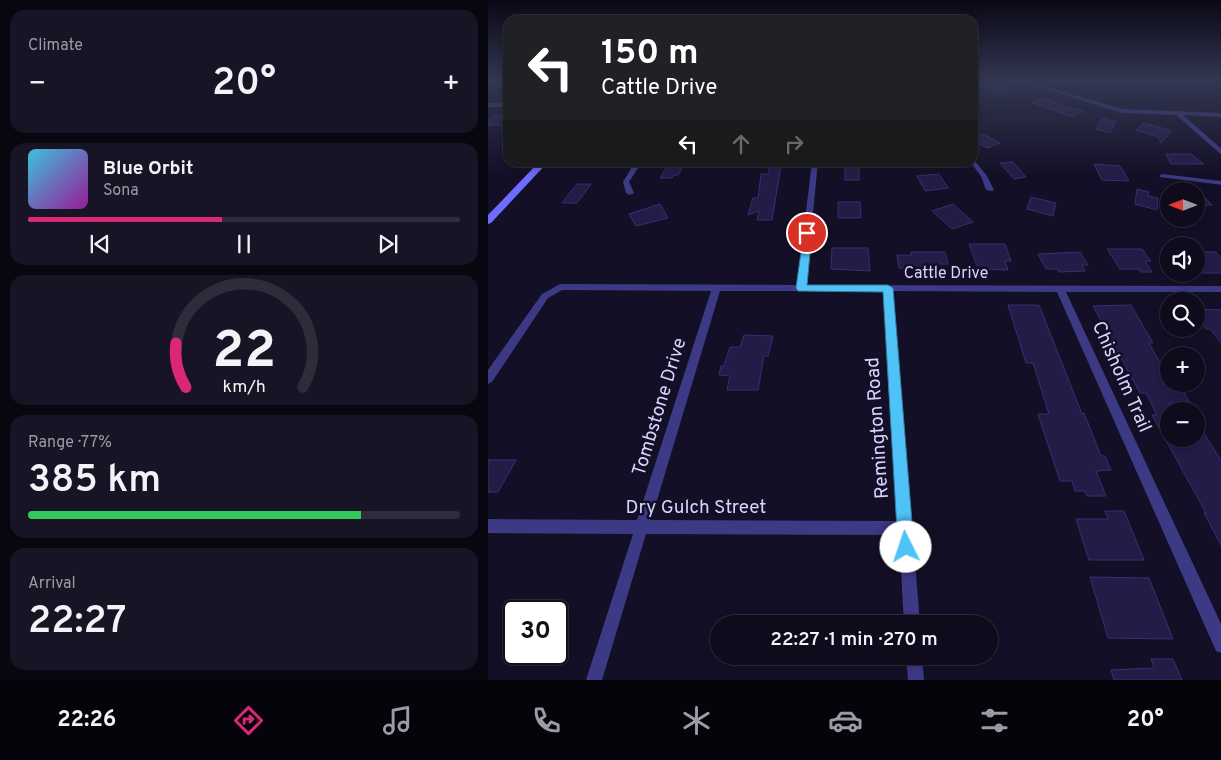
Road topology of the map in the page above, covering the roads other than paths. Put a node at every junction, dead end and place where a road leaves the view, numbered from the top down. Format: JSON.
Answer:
{"nodes":[{"id":1,"x":1154,"y":113,"type":"edge"},
{"id":2,"x":1177,"y":114,"type":"junction"},
{"id":3,"x":1222,"y":115,"type":"edge"},
{"id":4,"x":1222,"y":153,"type":"edge"},
{"id":5,"x":539,"y":167,"type":"edge"},
{"id":6,"x":636,"y":167,"type":"edge"},
{"id":7,"x":814,"y":167,"type":"edge"},
{"id":8,"x":977,"y":167,"type":"edge"},
{"id":9,"x":1162,"y":176,"type":"dead end"},
{"id":10,"x":1222,"y":183,"type":"edge"},
{"id":11,"x":990,"y":190,"type":"dead end"},
{"id":12,"x":630,"y":193,"type":"dead end"},
{"id":13,"x":488,"y":221,"type":"edge"},
{"id":14,"x":716,"y":288,"type":"junction"},
{"id":15,"x":801,"y":288,"type":"junction"},
{"id":16,"x":888,"y":288,"type":"junction"},
{"id":17,"x":1060,"y":289,"type":"junction"},
{"id":18,"x":1222,"y":289,"type":"edge"},
{"id":19,"x":488,"y":380,"type":"edge"},
{"id":20,"x":488,"y":526,"type":"edge"},
{"id":21,"x":642,"y":527,"type":"junction"},
{"id":22,"x":905,"y":528,"type":"junction"},
{"id":23,"x":911,"y":615,"type":"edge"},
{"id":24,"x":1222,"y":645,"type":"edge"},
{"id":25,"x":915,"y":665,"type":"edge"},
{"id":26,"x":594,"y":680,"type":"edge"},
{"id":27,"x":916,"y":680,"type":"edge"}],
"edges":[{"from":1,"to":2,"type":"street"},
{"from":2,"to":3,"type":"street"},
{"from":2,"to":4,"type":"street"},
{"from":5,"to":13,"type":"street"},
{"from":6,"to":12,"type":"street"},
{"from":7,"to":15,"type":"street"},
{"from":8,"to":11,"type":"street"},
{"from":9,"to":10,"type":"street"},
{"from":14,"to":15,"type":"street","name":"Cattle Drive"},
{"from":14,"to":19,"type":"street","name":"Cattle Drive"},
{"from":14,"to":21,"type":"street","name":"Tombstone Drive"},
{"from":15,"to":16,"type":"street","name":"Cattle Drive"},
{"from":16,"to":17,"type":"street","name":"Cattle Drive"},
{"from":16,"to":22,"type":"street","name":"Remington Road"},
{"from":17,"to":18,"type":"street","name":"Cattle Drive"},
{"from":17,"to":24,"type":"street","name":"Chisholm Trail"},
{"from":20,"to":21,"type":"street","name":"Dry Gulch Street"},
{"from":21,"to":22,"type":"street","name":"Dry Gulch Street"},
{"from":21,"to":26,"type":"street","name":"Tombstone Drive"},
{"from":22,"to":23,"type":"street","name":"Remington Road"},
{"from":25,"to":27,"type":"street"}]}
